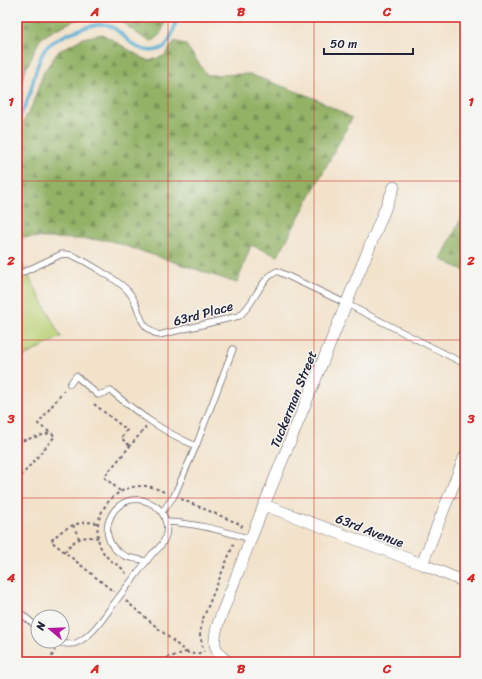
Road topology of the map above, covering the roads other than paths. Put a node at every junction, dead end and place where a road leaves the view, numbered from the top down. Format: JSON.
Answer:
{"nodes":[{"id":1,"x":394,"y":187,"type":"dead end"},
{"id":2,"x":17,"y":275,"type":"edge"},
{"id":3,"x":347,"y":304,"type":"junction"},
{"id":4,"x":233,"y":349,"type":"dead end"},
{"id":5,"x":465,"y":364,"type":"edge"},
{"id":6,"x":70,"y":384,"type":"road end"},
{"id":7,"x":196,"y":446,"type":"junction"},
{"id":8,"x":465,"y":456,"type":"edge"},
{"id":9,"x":264,"y":505,"type":"junction"},
{"id":10,"x":162,"y":512,"type":"junction"},
{"id":11,"x":166,"y":522,"type":"junction"},
{"id":12,"x":251,"y":538,"type":"junction"},
{"id":13,"x":147,"y":561,"type":"junction"},
{"id":14,"x":422,"y":564,"type":"junction"},
{"id":15,"x":465,"y":582,"type":"edge"},
{"id":16,"x":17,"y":610,"type":"edge"},
{"id":17,"x":30,"y":621,"type":"edge"},
{"id":18,"x":70,"y":644,"type":"edge"},
{"id":19,"x":229,"y":662,"type":"edge"}],
"edges":[{"from":1,"to":3,"type":"street","name":"Tuckerman Street"},
{"from":2,"to":3,"type":"lane","name":"63rd Place"},
{"from":3,"to":5,"type":"lane","name":"63rd Place"},
{"from":3,"to":9,"type":"street","name":"Tuckerman Street"},
{"from":4,"to":7,"type":"lane"},
{"from":6,"to":7,"type":"lane"},
{"from":7,"to":10,"type":"lane"},
{"from":8,"to":14,"type":"street"},
{"from":9,"to":12,"type":"street","name":"Tuckerman Street"},
{"from":9,"to":14,"type":"street","name":"63rd Avenue"},
{"from":10,"to":11,"type":"lane"},
{"from":10,"to":13,"type":"lane"},
{"from":11,"to":12,"type":"lane"},
{"from":11,"to":13,"type":"lane"},
{"from":12,"to":19,"type":"street","name":"Tuckerman Street"},
{"from":13,"to":18,"type":"lane"},
{"from":14,"to":15,"type":"street","name":"63rd Avenue"},
{"from":16,"to":17,"type":"lane"}]}
